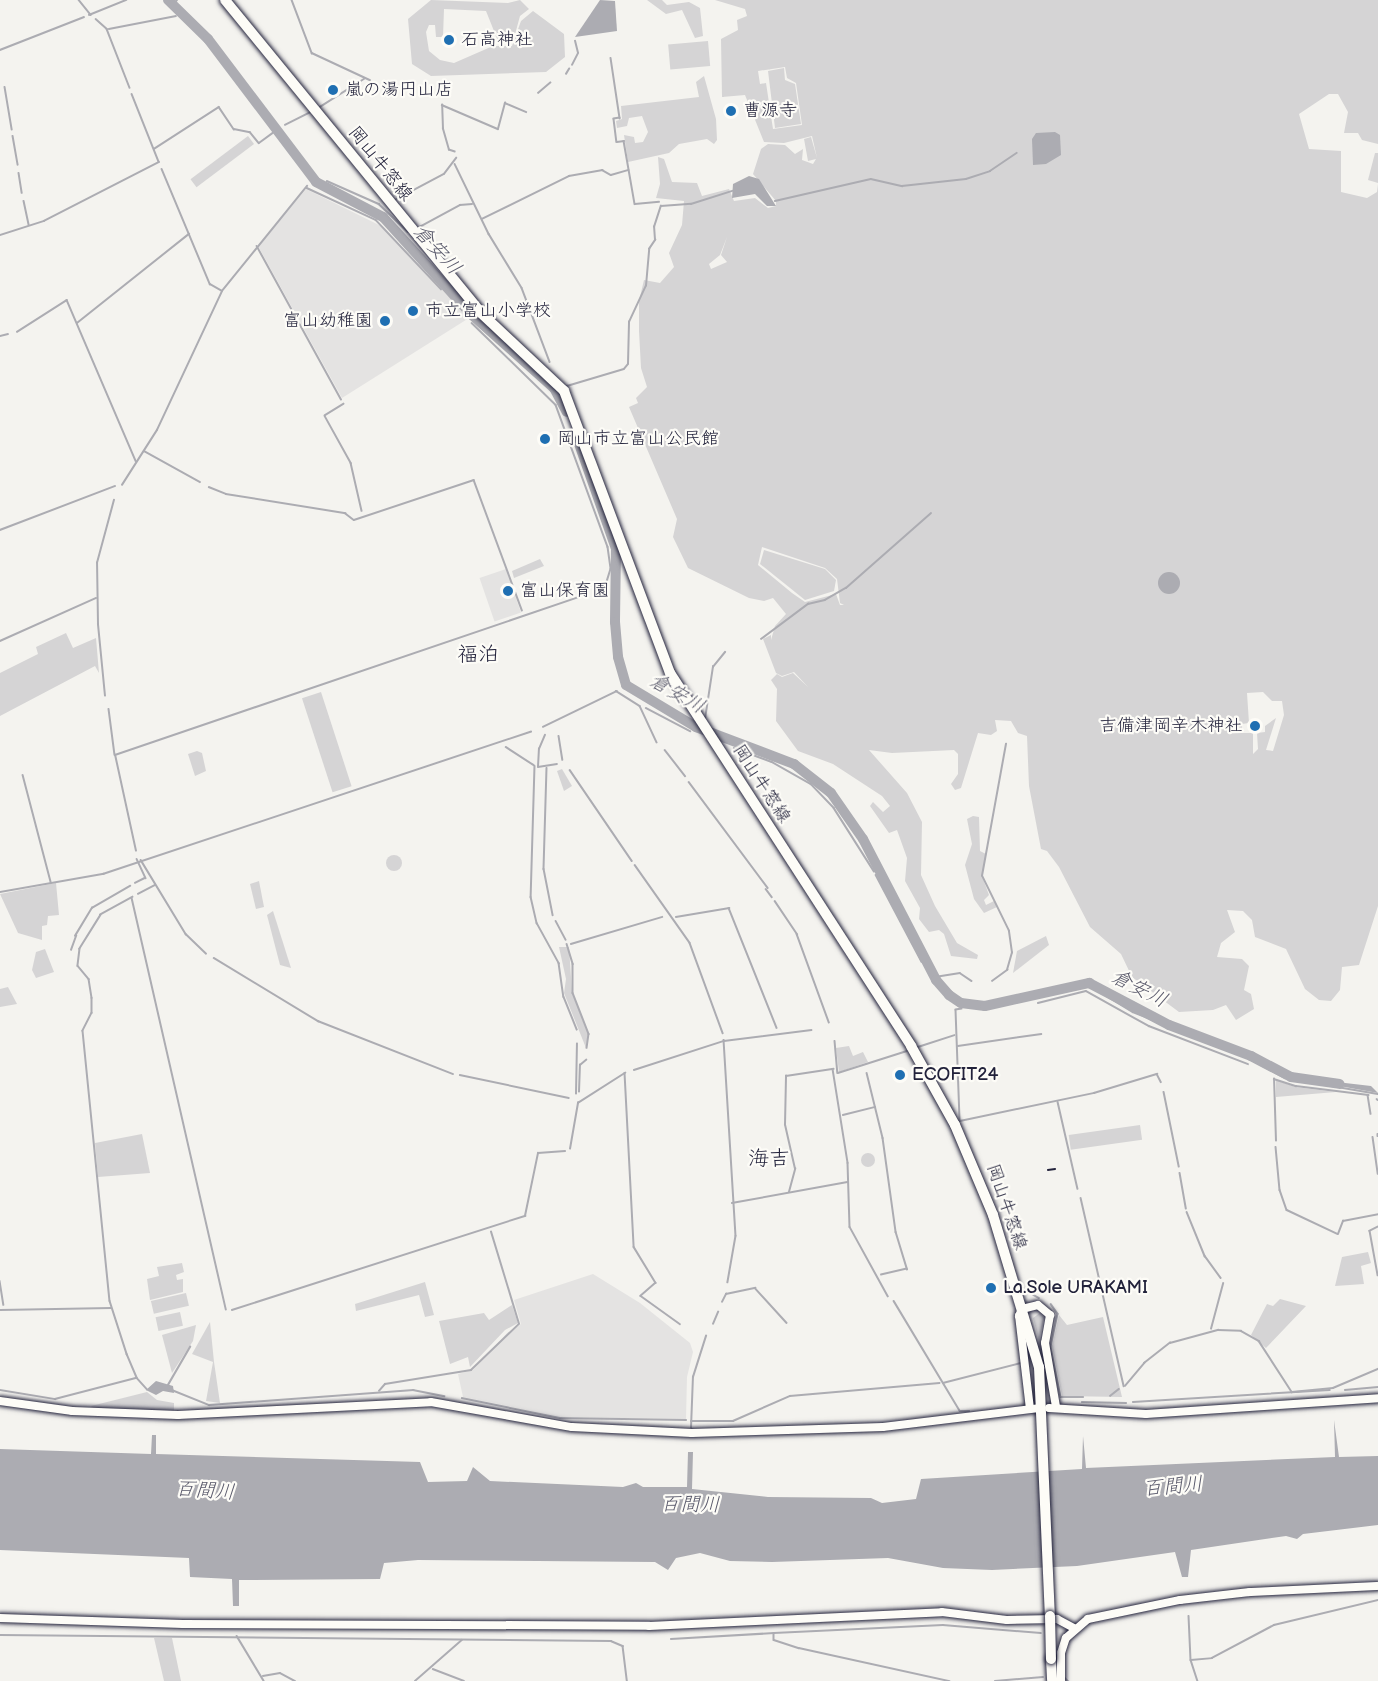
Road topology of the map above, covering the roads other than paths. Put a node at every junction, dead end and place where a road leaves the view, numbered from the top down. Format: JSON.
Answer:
{"nodes":[{"id":1,"x":225,"y":0,"type":"edge"},
{"id":2,"x":1022,"y":1309,"type":"junction"},
{"id":3,"x":1378,"y":1398,"type":"edge"},
{"id":4,"x":0,"y":1401,"type":"edge"},
{"id":5,"x":1378,"y":1586,"type":"edge"},
{"id":6,"x":0,"y":1618,"type":"edge"},
{"id":7,"x":1074,"y":1628,"type":"junction"},
{"id":8,"x":1052,"y":1681,"type":"edge"},
{"id":9,"x":1061,"y":1681,"type":"edge"}],
"edges":[{"from":1,"to":2,"type":"main road","name":"岡山牛窓線"},
{"from":2,"to":3,"type":"street"},
{"from":2,"to":4,"type":"street"},
{"from":2,"to":8,"type":"main road","name":"岡山牛窓線","bridge":true},
{"from":5,"to":7,"type":"street"},
{"from":6,"to":7,"type":"street"},
{"from":7,"to":9,"type":"street"}]}
